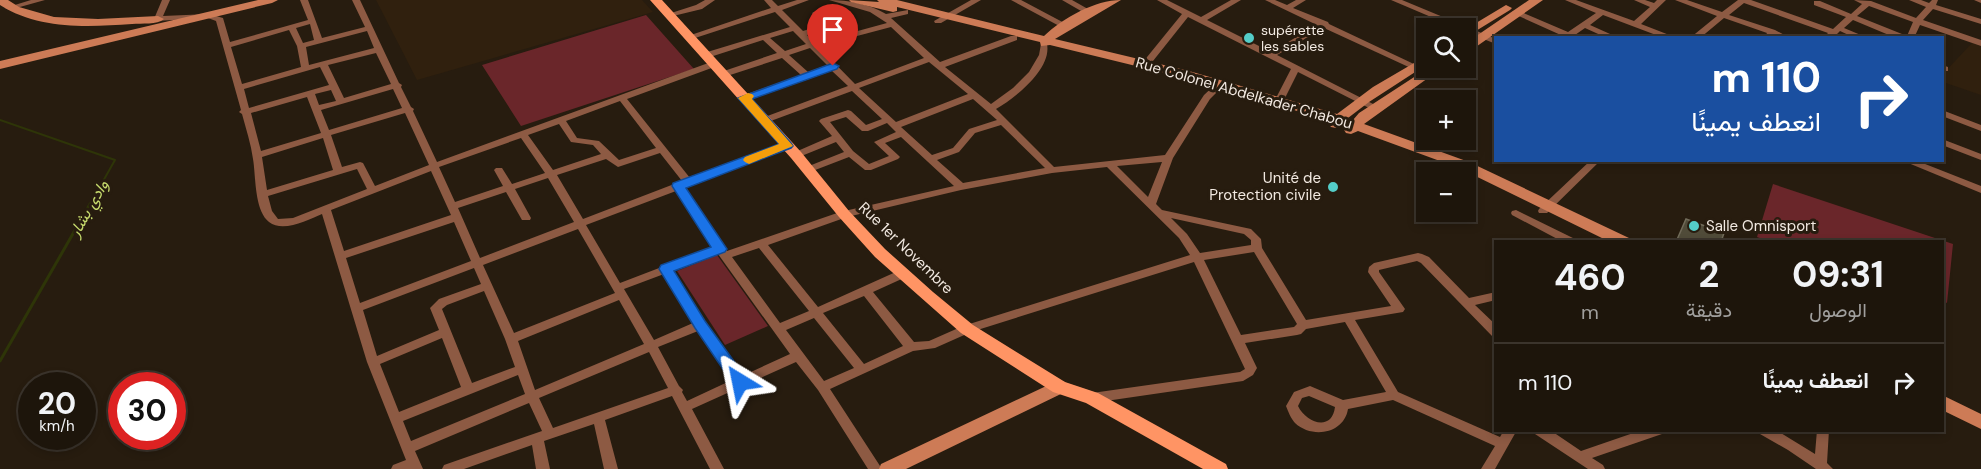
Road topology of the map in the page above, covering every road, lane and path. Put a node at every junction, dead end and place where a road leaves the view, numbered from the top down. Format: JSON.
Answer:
{"nodes":[{"id":1,"x":41,"y":0,"type":"edge"},
{"id":2,"x":166,"y":0,"type":"edge"},
{"id":3,"x":272,"y":0,"type":"edge"},
{"id":4,"x":304,"y":0,"type":"edge"},
{"id":5,"x":356,"y":0,"type":"edge"},
{"id":6,"x":656,"y":0,"type":"edge"},
{"id":7,"x":711,"y":0,"type":"edge"},
{"id":8,"x":768,"y":0,"type":"edge"},
{"id":9,"x":805,"y":0,"type":"edge"},
{"id":10,"x":834,"y":0,"type":"edge"},
{"id":11,"x":855,"y":0,"type":"edge"},
{"id":12,"x":883,"y":0,"type":"edge"},
{"id":13,"x":977,"y":0,"type":"edge"},
{"id":14,"x":1015,"y":0,"type":"edge"},
{"id":15,"x":1030,"y":0,"type":"edge"},
{"id":16,"x":1066,"y":0,"type":"edge"},
{"id":17,"x":1161,"y":0,"type":"edge"},
{"id":18,"x":1238,"y":0,"type":"edge"},
{"id":19,"x":1269,"y":0,"type":"edge"},
{"id":20,"x":1302,"y":0,"type":"edge"},
{"id":21,"x":1395,"y":0,"type":"edge"},
{"id":22,"x":1498,"y":0,"type":"edge"},
{"id":23,"x":1537,"y":0,"type":"edge"},
{"id":24,"x":1569,"y":0,"type":"edge"},
{"id":25,"x":1638,"y":0,"type":"edge"},
{"id":26,"x":1662,"y":0,"type":"edge"},
{"id":27,"x":1678,"y":0,"type":"edge"},
{"id":28,"x":1743,"y":0,"type":"edge"},
{"id":29,"x":1858,"y":0,"type":"edge"},
{"id":30,"x":1913,"y":0,"type":"edge"},
{"id":31,"x":1110,"y":1,"type":"edge"},
{"id":32,"x":1815,"y":1,"type":"edge"},
{"id":33,"x":1868,"y":3,"type":"junction"},
{"id":34,"x":1933,"y":3,"type":"edge"},
{"id":35,"x":4,"y":4,"type":"edge"},
{"id":36,"x":241,"y":4,"type":"edge"},
{"id":37,"x":1654,"y":6,"type":"junction"},
{"id":38,"x":1517,"y":7,"type":"edge"},
{"id":39,"x":1287,"y":8,"type":"junction"},
{"id":40,"x":777,"y":9,"type":"junction"},
{"id":41,"x":905,"y":12,"type":"junction"},
{"id":42,"x":1603,"y":12,"type":"junction"},
{"id":43,"x":1091,"y":13,"type":"junction"},
{"id":44,"x":1187,"y":13,"type":"junction"},
{"id":45,"x":816,"y":14,"type":"dead end"},
{"id":46,"x":669,"y":15,"type":"junction"},
{"id":47,"x":1723,"y":15,"type":"junction"},
{"id":48,"x":209,"y":16,"type":"junction"},
{"id":49,"x":1852,"y":17,"type":"junction"},
{"id":50,"x":942,"y":18,"type":"junction"},
{"id":51,"x":1436,"y":18,"type":"edge"},
{"id":52,"x":158,"y":19,"type":"junction"},
{"id":53,"x":888,"y":20,"type":"junction"},
{"id":54,"x":1201,"y":20,"type":"junction"},
{"id":55,"x":313,"y":21,"type":"junction"},
{"id":56,"x":1918,"y":22,"type":"junction"},
{"id":57,"x":1981,"y":22,"type":"edge"},
{"id":58,"x":1325,"y":24,"type":"junction"},
{"id":59,"x":1636,"y":24,"type":"junction"},
{"id":60,"x":1069,"y":25,"type":"junction"},
{"id":61,"x":1584,"y":25,"type":"junction"},
{"id":62,"x":828,"y":26,"type":"junction"},
{"id":63,"x":1476,"y":26,"type":"edge"},
{"id":64,"x":291,"y":27,"type":"junction"},
{"id":65,"x":370,"y":28,"type":"junction"},
{"id":66,"x":146,"y":31,"type":"junction"},
{"id":67,"x":798,"y":31,"type":"junction"},
{"id":68,"x":1833,"y":32,"type":"edge"},
{"id":69,"x":1476,"y":34,"type":"edge"},
{"id":70,"x":1770,"y":35,"type":"edge"},
{"id":71,"x":1482,"y":36,"type":"junction"},
{"id":72,"x":1568,"y":36,"type":"edge"},
{"id":73,"x":1571,"y":36,"type":"edge"},
{"id":74,"x":1610,"y":36,"type":"edge"},
{"id":75,"x":1660,"y":36,"type":"edge"},
{"id":76,"x":1697,"y":36,"type":"edge"},
{"id":77,"x":1854,"y":36,"type":"edge"},
{"id":78,"x":1900,"y":36,"type":"edge"},
{"id":79,"x":1911,"y":36,"type":"edge"},
{"id":80,"x":689,"y":37,"type":"junction"},
{"id":81,"x":764,"y":37,"type":"junction"},
{"id":82,"x":842,"y":38,"type":"junction"},
{"id":83,"x":1014,"y":38,"type":"junction"},
{"id":84,"x":1476,"y":40,"type":"edge"},
{"id":85,"x":320,"y":41,"type":"junction"},
{"id":86,"x":1494,"y":41,"type":"edge"},
{"id":87,"x":1045,"y":43,"type":"junction"},
{"id":88,"x":1981,"y":43,"type":"edge"},
{"id":89,"x":811,"y":45,"type":"junction"},
{"id":90,"x":226,"y":46,"type":"junction"},
{"id":91,"x":301,"y":46,"type":"junction"},
{"id":92,"x":850,"y":47,"type":"dead end"},
{"id":93,"x":380,"y":49,"type":"junction"},
{"id":94,"x":783,"y":55,"type":"junction"},
{"id":95,"x":1271,"y":55,"type":"junction"},
{"id":96,"x":930,"y":59,"type":"junction"},
{"id":97,"x":1416,"y":62,"type":"edge"},
{"id":98,"x":323,"y":64,"type":"junction"},
{"id":99,"x":715,"y":64,"type":"junction"},
{"id":100,"x":1146,"y":64,"type":"junction"},
{"id":101,"x":0,"y":65,"type":"edge"},
{"id":102,"x":833,"y":66,"type":"junction"},
{"id":103,"x":938,"y":66,"type":"junction"},
{"id":104,"x":1296,"y":67,"type":"junction"},
{"id":105,"x":306,"y":69,"type":"junction"},
{"id":106,"x":1416,"y":73,"type":"edge"},
{"id":107,"x":806,"y":75,"type":"junction"},
{"id":108,"x":1416,"y":76,"type":"edge"},
{"id":109,"x":398,"y":85,"type":"junction"},
{"id":110,"x":334,"y":86,"type":"junction"},
{"id":111,"x":1218,"y":87,"type":"junction"},
{"id":112,"x":238,"y":88,"type":"junction"},
{"id":113,"x":854,"y":88,"type":"junction"},
{"id":114,"x":310,"y":93,"type":"junction"},
{"id":115,"x":974,"y":95,"type":"junction"},
{"id":116,"x":621,"y":97,"type":"junction"},
{"id":117,"x":744,"y":98,"type":"junction"},
{"id":118,"x":1280,"y":100,"type":"junction"},
{"id":119,"x":1363,"y":101,"type":"junction"},
{"id":120,"x":340,"y":102,"type":"junction"},
{"id":121,"x":990,"y":108,"type":"junction"},
{"id":122,"x":1376,"y":108,"type":"junction"},
{"id":123,"x":315,"y":109,"type":"junction"},
{"id":124,"x":409,"y":109,"type":"junction"},
{"id":125,"x":244,"y":112,"type":"junction"},
{"id":126,"x":1944,"y":114,"type":"edge"},
{"id":127,"x":560,"y":119,"type":"junction"},
{"id":128,"x":765,"y":120,"type":"junction"},
{"id":129,"x":1003,"y":121,"type":"junction"},
{"id":130,"x":1338,"y":122,"type":"junction"},
{"id":131,"x":895,"y":126,"type":"junction"},
{"id":132,"x":1354,"y":128,"type":"junction"},
{"id":133,"x":1981,"y":128,"type":"edge"},
{"id":134,"x":866,"y":129,"type":"junction"},
{"id":135,"x":522,"y":133,"type":"junction"},
{"id":136,"x":326,"y":134,"type":"junction"},
{"id":137,"x":836,"y":138,"type":"junction"},
{"id":138,"x":879,"y":142,"type":"junction"},
{"id":139,"x":1944,"y":143,"type":"edge"},
{"id":140,"x":663,"y":149,"type":"junction"},
{"id":141,"x":791,"y":150,"type":"junction"},
{"id":142,"x":850,"y":153,"type":"junction"},
{"id":143,"x":258,"y":155,"type":"junction"},
{"id":144,"x":608,"y":155,"type":"junction"},
{"id":145,"x":1981,"y":157,"type":"edge"},
{"id":146,"x":1168,"y":158,"type":"junction"},
{"id":147,"x":931,"y":159,"type":"junction"},
{"id":148,"x":1436,"y":162,"type":"edge"},
{"id":149,"x":1595,"y":162,"type":"edge"},
{"id":150,"x":1910,"y":162,"type":"edge"},
{"id":151,"x":1110,"y":165,"type":"junction"},
{"id":152,"x":435,"y":166,"type":"junction"},
{"id":153,"x":499,"y":170,"type":"dead end"},
{"id":154,"x":807,"y":170,"type":"junction"},
{"id":155,"x":1052,"y":170,"type":"junction"},
{"id":156,"x":338,"y":171,"type":"junction"},
{"id":157,"x":551,"y":174,"type":"junction"},
{"id":158,"x":1476,"y":179,"type":"edge"},
{"id":159,"x":683,"y":184,"type":"junction"},
{"id":160,"x":961,"y":187,"type":"junction"},
{"id":161,"x":509,"y":188,"type":"junction"},
{"id":162,"x":1981,"y":190,"type":"edge"},
{"id":163,"x":373,"y":191,"type":"junction"},
{"id":164,"x":263,"y":194,"type":"junction"},
{"id":165,"x":1151,"y":203,"type":"junction"},
{"id":166,"x":1546,"y":207,"type":"junction"},
{"id":167,"x":326,"y":210,"type":"junction"},
{"id":168,"x":454,"y":212,"type":"junction"},
{"id":169,"x":1161,"y":213,"type":"junction"},
{"id":170,"x":1516,"y":213,"type":"dead end"},
{"id":171,"x":844,"y":214,"type":"junction"},
{"id":172,"x":526,"y":218,"type":"dead end"},
{"id":173,"x":579,"y":222,"type":"junction"},
{"id":174,"x":1570,"y":240,"type":"edge"},
{"id":175,"x":1601,"y":240,"type":"edge"},
{"id":176,"x":1620,"y":240,"type":"edge"},
{"id":177,"x":762,"y":244,"type":"junction"},
{"id":178,"x":1257,"y":248,"type":"junction"},
{"id":179,"x":722,"y":252,"type":"junction"},
{"id":180,"x":340,"y":256,"type":"junction"},
{"id":181,"x":1197,"y":257,"type":"junction"},
{"id":182,"x":477,"y":265,"type":"junction"},
{"id":183,"x":666,"y":269,"type":"junction"},
{"id":184,"x":902,"y":274,"type":"junction"},
{"id":185,"x":486,"y":286,"type":"junction"},
{"id":186,"x":866,"y":291,"type":"junction"},
{"id":187,"x":619,"y":292,"type":"junction"},
{"id":188,"x":1494,"y":296,"type":"edge"},
{"id":189,"x":1466,"y":303,"type":"junction"},
{"id":190,"x":357,"y":308,"type":"junction"},
{"id":191,"x":816,"y":314,"type":"junction"},
{"id":192,"x":1348,"y":317,"type":"junction"},
{"id":193,"x":700,"y":325,"type":"junction"},
{"id":194,"x":1303,"y":325,"type":"junction"},
{"id":195,"x":778,"y":329,"type":"junction"},
{"id":196,"x":967,"y":329,"type":"junction"},
{"id":197,"x":1494,"y":331,"type":"edge"},
{"id":198,"x":446,"y":332,"type":"junction"},
{"id":199,"x":511,"y":339,"type":"junction"},
{"id":200,"x":1238,"y":340,"type":"junction"},
{"id":201,"x":651,"y":345,"type":"junction"},
{"id":202,"x":911,"y":347,"type":"junction"},
{"id":203,"x":798,"y":356,"type":"junction"},
{"id":204,"x":373,"y":362,"type":"junction"},
{"id":205,"x":521,"y":369,"type":"junction"},
{"id":206,"x":862,"y":370,"type":"junction"},
{"id":207,"x":740,"y":382,"type":"junction"},
{"id":208,"x":822,"y":387,"type":"junction"},
{"id":209,"x":1059,"y":387,"type":"junction"},
{"id":210,"x":468,"y":389,"type":"junction"},
{"id":211,"x":677,"y":390,"type":"junction"},
{"id":212,"x":531,"y":394,"type":"junction"},
{"id":213,"x":1394,"y":395,"type":"junction"},
{"id":214,"x":1092,"y":398,"type":"junction"},
{"id":215,"x":1944,"y":403,"type":"edge"},
{"id":216,"x":1342,"y":405,"type":"dead end"},
{"id":217,"x":685,"y":407,"type":"junction"},
{"id":218,"x":1944,"y":413,"type":"edge"},
{"id":219,"x":397,"y":418,"type":"junction"},
{"id":220,"x":599,"y":419,"type":"junction"},
{"id":221,"x":1981,"y":422,"type":"edge"},
{"id":222,"x":1981,"y":431,"type":"edge"},
{"id":223,"x":1510,"y":432,"type":"edge"},
{"id":224,"x":1542,"y":432,"type":"edge"},
{"id":225,"x":1652,"y":432,"type":"edge"},
{"id":226,"x":1767,"y":432,"type":"edge"},
{"id":227,"x":1822,"y":432,"type":"edge"},
{"id":228,"x":550,"y":434,"type":"junction"},
{"id":229,"x":537,"y":438,"type":"junction"},
{"id":230,"x":1502,"y":444,"type":"junction"},
{"id":231,"x":409,"y":448,"type":"junction"},
{"id":232,"x":1580,"y":457,"type":"junction"},
{"id":233,"x":415,"y":466,"type":"edge"},
{"id":234,"x":1823,"y":466,"type":"edge"},
{"id":235,"x":398,"y":469,"type":"edge"},
{"id":236,"x":449,"y":469,"type":"edge"},
{"id":237,"x":543,"y":469,"type":"edge"},
{"id":238,"x":611,"y":469,"type":"edge"},
{"id":239,"x":717,"y":469,"type":"edge"},
{"id":240,"x":875,"y":469,"type":"edge"},
{"id":241,"x":888,"y":469,"type":"edge"},
{"id":242,"x":1219,"y":469,"type":"edge"},
{"id":243,"x":1488,"y":469,"type":"edge"},
{"id":244,"x":1598,"y":469,"type":"edge"}],
"edges":[{"from":1,"to":35,"type":"street"},
{"from":2,"to":52,"type":"street"},
{"from":3,"to":36,"type":"main road"},
{"from":4,"to":55,"type":"street"},
{"from":5,"to":65,"type":"street"},
{"from":6,"to":46,"type":"main road","name":"Rue 1er Novembre"},
{"from":7,"to":46,"type":"street"},
{"from":8,"to":40,"type":"street"},
{"from":9,"to":40,"type":"street"},
{"from":10,"to":53,"type":"street"},
{"from":11,"to":41,"type":"main road","name":"Rue Colonel Abdelkader Chabou"},
{"from":12,"to":50,"type":"main road","name":"Rue Colonel Abdelkader Chabou"},
{"from":13,"to":50,"type":"street"},
{"from":14,"to":60,"type":"street"},
{"from":15,"to":60,"type":"street"},
{"from":16,"to":43,"type":"street"},
{"from":17,"to":44,"type":"street"},
{"from":18,"to":54,"type":"street"},
{"from":19,"to":39,"type":"street"},
{"from":20,"to":39,"type":"street"},
{"from":21,"to":51,"type":"street"},
{"from":22,"to":38,"type":"main road"},
{"from":23,"to":38,"type":"main road"},
{"from":24,"to":42,"type":"street"},
{"from":25,"to":37,"type":"street"},
{"from":26,"to":37,"type":"street"},
{"from":27,"to":47,"type":"street"},
{"from":28,"to":47,"type":"street"},
{"from":28,"to":68,"type":"street"},
{"from":29,"to":33,"type":"street"},
{"from":30,"to":34,"type":"street"},
{"from":31,"to":43,"type":"main road"},
{"from":32,"to":49,"type":"street"},
{"from":33,"to":49,"type":"street"},
{"from":33,"to":56,"type":"street"},
{"from":34,"to":56,"type":"street"},
{"from":34,"to":57,"type":"street"},
{"from":35,"to":52,"type":"main road"},
{"from":36,"to":48,"type":"main road"},
{"from":37,"to":59,"type":"street"},
{"from":38,"to":63,"type":"main road"},
{"from":38,"to":71,"type":"main road"},
{"from":38,"to":72,"type":"street"},
{"from":39,"to":58,"type":"street"},
{"from":40,"to":67,"type":"street"},
{"from":40,"to":80,"type":"street"},
{"from":41,"to":50,"type":"main road","name":"Rue Colonel Abdelkader Chabou"},
{"from":41,"to":53,"type":"street"},
{"from":42,"to":59,"type":"street"},
{"from":42,"to":61,"type":"street"},
{"from":43,"to":60,"type":"main road"},
{"from":44,"to":54,"type":"street"},
{"from":44,"to":100,"type":"street"},
{"from":45,"to":62,"type":"street"},
{"from":46,"to":80,"type":"main road","name":"Rue 1er Novembre"},
{"from":47,"to":70,"type":"street"},
{"from":47,"to":76,"type":"street"},
{"from":48,"to":52,"type":"street"},
{"from":48,"to":66,"type":"main road"},
{"from":48,"to":90,"type":"street"},
{"from":49,"to":68,"type":"street"},
{"from":49,"to":78,"type":"street"},
{"from":50,"to":83,"type":"main road","name":"Rue Colonel Abdelkader Chabou"},
{"from":50,"to":87,"type":"main road","name":"Rue Colonel Abdelkader Chabou"},
{"from":52,"to":66,"type":"main road"},
{"from":53,"to":82,"type":"street"},
{"from":53,"to":96,"type":"street"},
{"from":54,"to":95,"type":"street"},
{"from":55,"to":64,"type":"street"},
{"from":55,"to":85,"type":"street"},
{"from":56,"to":79,"type":"street"},
{"from":56,"to":88,"type":"street"},
{"from":58,"to":95,"type":"street"},
{"from":58,"to":97,"type":"street"},
{"from":59,"to":75,"type":"street"},
{"from":60,"to":87,"type":"main road"},
{"from":61,"to":73,"type":"street"},
{"from":61,"to":74,"type":"street"},
{"from":62,"to":67,"type":"street"},
{"from":62,"to":82,"type":"street"},
{"from":64,"to":90,"type":"street"},
{"from":64,"to":91,"type":"street"},
{"from":65,"to":85,"type":"street"},
{"from":65,"to":93,"type":"street"},
{"from":66,"to":101,"type":"main road"},
{"from":67,"to":81,"type":"street"},
{"from":67,"to":89,"type":"street"},
{"from":68,"to":77,"type":"street"},
{"from":69,"to":71,"type":"street"},
{"from":71,"to":84,"type":"main road"},
{"from":71,"to":86,"type":"street"},
{"from":80,"to":99,"type":"main road","name":"Rue 1er Novembre"},
{"from":81,"to":94,"type":"street"},
{"from":81,"to":99,"type":"street"},
{"from":82,"to":92,"type":"street"},
{"from":83,"to":87,"type":"main road","name":"Rue Colonel Abdelkader Chabou"},
{"from":83,"to":103,"type":"street"},
{"from":85,"to":91,"type":"street"},
{"from":87,"to":100,"type":"main road","name":"Rue Colonel Abdelkader Chabou"},
{"from":87,"to":111,"type":"main road","name":"Rue Colonel Abdelkader Chabou"},
{"from":87,"to":121,"type":"street"},
{"from":89,"to":94,"type":"street"},
{"from":89,"to":102,"type":"street"},
{"from":90,"to":112,"type":"street"},
{"from":91,"to":105,"type":"street"},
{"from":93,"to":98,"type":"street"},
{"from":93,"to":109,"type":"street"},
{"from":94,"to":99,"type":"street"},
{"from":94,"to":107,"type":"street"},
{"from":95,"to":104,"type":"street"},
{"from":96,"to":103,"type":"street"},
{"from":96,"to":113,"type":"street"},
{"from":98,"to":105,"type":"street"},
{"from":98,"to":110,"type":"street"},
{"from":99,"to":116,"type":"street"},
{"from":99,"to":117,"type":"main road","name":"Rue 1er Novembre"},
{"from":100,"to":111,"type":"main road","name":"Rue Colonel Abdelkader Chabou"},
{"from":102,"to":107,"type":"street"},
{"from":102,"to":113,"type":"street"},
{"from":103,"to":115,"type":"street"},
{"from":104,"to":118,"type":"street"},
{"from":104,"to":119,"type":"street"},
{"from":105,"to":112,"type":"street"},
{"from":106,"to":119,"type":"main road"},
{"from":107,"to":117,"type":"street"},
{"from":108,"to":122,"type":"main road"},
{"from":109,"to":120,"type":"street"},
{"from":109,"to":124,"type":"street"},
{"from":110,"to":114,"type":"street"},
{"from":110,"to":120,"type":"street"},
{"from":111,"to":118,"type":"main road","name":"Rue Colonel Abdelkader Chabou"},
{"from":111,"to":130,"type":"main road","name":"Rue Colonel Abdelkader Chabou"},
{"from":111,"to":146,"type":"street"},
{"from":112,"to":125,"type":"street"},
{"from":113,"to":128,"type":"street"},
{"from":113,"to":131,"type":"street"},
{"from":114,"to":123,"type":"street"},
{"from":114,"to":125,"type":"street"},
{"from":115,"to":121,"type":"street"},
{"from":115,"to":131,"type":"street"},
{"from":116,"to":127,"type":"street"},
{"from":116,"to":140,"type":"street"},
{"from":117,"to":128,"type":"main road","name":"Rue 1er Novembre"},
{"from":118,"to":130,"type":"main road","name":"Rue Colonel Abdelkader Chabou"},
{"from":119,"to":122,"type":"street"},
{"from":119,"to":130,"type":"main road"},
{"from":120,"to":123,"type":"street"},
{"from":121,"to":129,"type":"street"},
{"from":122,"to":132,"type":"main road"},
{"from":123,"to":136,"type":"street"},
{"from":124,"to":136,"type":"street"},
{"from":124,"to":152,"type":"street"},
{"from":125,"to":143,"type":"street"},
{"from":126,"to":133,"type":"street"},
{"from":127,"to":135,"type":"street"},
{"from":127,"to":144,"type":"street"},
{"from":128,"to":141,"type":"main road","name":"Rue 1er Novembre"},
{"from":129,"to":147,"type":"street"},
{"from":129,"to":155,"type":"street"},
{"from":130,"to":132,"type":"main road","name":"Rue Colonel Abdelkader Chabou"},
{"from":131,"to":134,"type":"street"},
{"from":131,"to":138,"type":"street"},
{"from":131,"to":147,"type":"street"},
{"from":132,"to":148,"type":"main road","name":"Rue Colonel Abdelkader Chabou"},
{"from":132,"to":166,"type":"main road","name":"Rue Colonel Abdelkader Chabou"},
{"from":134,"to":137,"type":"street"},
{"from":134,"to":138,"type":"street"},
{"from":135,"to":152,"type":"street"},
{"from":135,"to":157,"type":"street"},
{"from":136,"to":143,"type":"street"},
{"from":136,"to":156,"type":"street"},
{"from":137,"to":141,"type":"street"},
{"from":137,"to":142,"type":"street"},
{"from":138,"to":142,"type":"street"},
{"from":139,"to":145,"type":"street"},
{"from":140,"to":144,"type":"street"},
{"from":140,"to":159,"type":"street"},
{"from":141,"to":154,"type":"main road","name":"Rue 1er Novembre"},
{"from":141,"to":159,"type":"street"},
{"from":142,"to":154,"type":"street"},
{"from":143,"to":164,"type":"street"},
{"from":144,"to":157,"type":"street"},
{"from":146,"to":151,"type":"street"},
{"from":146,"to":165,"type":"street"},
{"from":147,"to":160,"type":"street"},
{"from":149,"to":166,"type":"street"},
{"from":150,"to":162,"type":"street"},
{"from":151,"to":155,"type":"street"},
{"from":151,"to":165,"type":"street"},
{"from":152,"to":163,"type":"street"},
{"from":152,"to":168,"type":"street"},
{"from":153,"to":161,"type":"street"},
{"from":154,"to":171,"type":"main road","name":"Rue 1er Novembre"},
{"from":155,"to":160,"type":"street"},
{"from":156,"to":163,"type":"street"},
{"from":156,"to":164,"type":"street"},
{"from":157,"to":161,"type":"street"},
{"from":157,"to":173,"type":"street"},
{"from":158,"to":166,"type":"main road","name":"Rue Colonel Abdelkader Chabou"},
{"from":159,"to":173,"type":"street"},
{"from":159,"to":179,"type":"street"},
{"from":160,"to":171,"type":"street"},
{"from":161,"to":168,"type":"street"},
{"from":161,"to":172,"type":"street"},
{"from":163,"to":167,"type":"street"},
{"from":164,"to":167,"type":"street"},
{"from":165,"to":169,"type":"street"},
{"from":166,"to":175,"type":"main road","name":"Rue Colonel Abdelkader Chabou"},
{"from":166,"to":176,"type":"main road","name":"Rue Colonel Abdelkader Chabou"},
{"from":167,"to":180,"type":"street"},
{"from":168,"to":180,"type":"street"},
{"from":168,"to":182,"type":"street"},
{"from":169,"to":178,"type":"street"},
{"from":169,"to":181,"type":"street"},
{"from":170,"to":174,"type":"street"},
{"from":171,"to":177,"type":"street"},
{"from":171,"to":184,"type":"main road","name":"Rue 1er Novembre"},
{"from":173,"to":182,"type":"street"},
{"from":173,"to":187,"type":"street"},
{"from":177,"to":179,"type":"street"},
{"from":177,"to":191,"type":"street"},
{"from":178,"to":181,"type":"street"},
{"from":178,"to":194,"type":"street"},
{"from":179,"to":183,"type":"street"},
{"from":179,"to":195,"type":"street"},
{"from":180,"to":190,"type":"street"},
{"from":181,"to":196,"type":"street"},
{"from":181,"to":200,"type":"street"},
{"from":182,"to":185,"type":"street"},
{"from":182,"to":190,"type":"street"},
{"from":183,"to":187,"type":"street"},
{"from":183,"to":193,"type":"street"},
{"from":184,"to":186,"type":"street"},
{"from":184,"to":196,"type":"main road","name":"Rue 1er Novembre"},
{"from":185,"to":198,"type":"street"},
{"from":185,"to":199,"type":"street"},
{"from":186,"to":191,"type":"street"},
{"from":186,"to":202,"type":"street"},
{"from":187,"to":199,"type":"street"},
{"from":187,"to":201,"type":"street"},
{"from":188,"to":189,"type":"street"},
{"from":189,"to":192,"type":"street"},
{"from":189,"to":197,"type":"street"},
{"from":190,"to":204,"type":"street"},
{"from":191,"to":195,"type":"street"},
{"from":191,"to":206,"type":"street"},
{"from":192,"to":194,"type":"street"},
{"from":192,"to":213,"type":"street"},
{"from":193,"to":201,"type":"street"},
{"from":193,"to":207,"type":"street"},
{"from":194,"to":200,"type":"street"},
{"from":195,"to":203,"type":"street"},
{"from":196,"to":202,"type":"street"},
{"from":196,"to":209,"type":"main road","name":"Rue 1er Novembre"},
{"from":198,"to":204,"type":"street"},
{"from":198,"to":210,"type":"street"},
{"from":199,"to":205,"type":"street"},
{"from":200,"to":214,"type":"street"},
{"from":201,"to":211,"type":"street"},
{"from":201,"to":212,"type":"street"},
{"from":202,"to":206,"type":"street"},
{"from":203,"to":207,"type":"street"},
{"from":203,"to":208,"type":"street"},
{"from":204,"to":219,"type":"street"},
{"from":205,"to":210,"type":"street"},
{"from":205,"to":212,"type":"street"},
{"from":206,"to":208,"type":"street"},
{"from":207,"to":217,"type":"street"},
{"from":208,"to":240,"type":"street"},
{"from":209,"to":214,"type":"main road","name":"Rue 1er Novembre"},
{"from":209,"to":241,"type":"main road"},
{"from":210,"to":219,"type":"street"},
{"from":211,"to":217,"type":"street"},
{"from":211,"to":220,"type":"street"},
{"from":212,"to":228,"type":"street"},
{"from":212,"to":231,"type":"street"},
{"from":213,"to":216,"type":"street"},
{"from":213,"to":230,"type":"street"},
{"from":214,"to":242,"type":"main road","name":"Rue 1er Novembre"},
{"from":215,"to":221,"type":"main road"},
{"from":217,"to":239,"type":"street"},
{"from":218,"to":222,"type":"main road"},
{"from":219,"to":231,"type":"street"},
{"from":220,"to":228,"type":"street"},
{"from":220,"to":238,"type":"street"},
{"from":223,"to":230,"type":"street"},
{"from":224,"to":232,"type":"street"},
{"from":225,"to":232,"type":"street"},
{"from":226,"to":234,"type":"street"},
{"from":227,"to":234,"type":"street"},
{"from":228,"to":229,"type":"street"},
{"from":229,"to":236,"type":"street"},
{"from":229,"to":237,"type":"street"},
{"from":230,"to":243,"type":"street"},
{"from":231,"to":233,"type":"street"},
{"from":232,"to":244,"type":"street"},
{"from":233,"to":235,"type":"street"}]}
